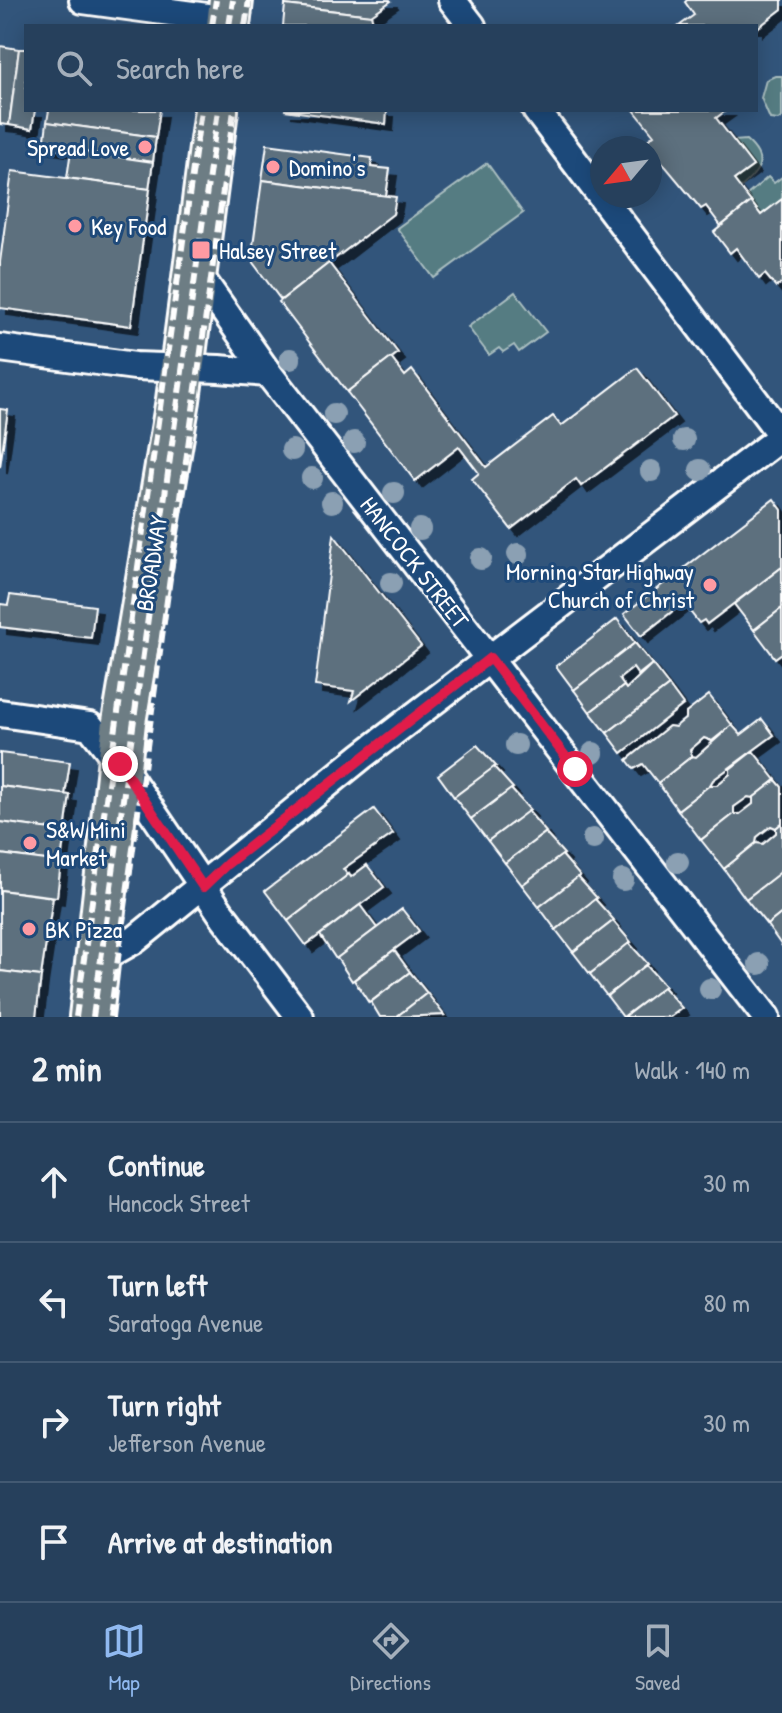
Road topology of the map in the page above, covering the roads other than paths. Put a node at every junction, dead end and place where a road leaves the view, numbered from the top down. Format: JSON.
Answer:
{"nodes":[{"id":1,"x":83,"y":0,"type":"edge"},
{"id":2,"x":452,"y":0,"type":"edge"},
{"id":3,"x":229,"y":15,"type":"edge"},
{"id":4,"x":470,"y":24,"type":"edge"},
{"id":5,"x":216,"y":112,"type":"edge"},
{"id":6,"x":538,"y":112,"type":"edge"},
{"id":7,"x":194,"y":268,"type":"junction"},
{"id":8,"x":0,"y":348,"type":"edge"},
{"id":9,"x":182,"y":368,"type":"junction"},
{"id":10,"x":268,"y":373,"type":"junction"},
{"id":11,"x":782,"y":436,"type":"edge"},
{"id":12,"x":490,"y":658,"type":"junction"},
{"id":13,"x":0,"y":713,"type":"edge"},
{"id":14,"x":120,"y":764,"type":"junction"},
{"id":15,"x":203,"y":887,"type":"junction"},
{"id":16,"x":99,"y":960,"type":"junction"},
{"id":17,"x":91,"y":1017,"type":"edge"},
{"id":18,"x":300,"y":1017,"type":"edge"},
{"id":19,"x":766,"y":1017,"type":"edge"}],
"edges":[{"from":1,"to":3,"type":"street"},
{"from":2,"to":4,"type":"street"},
{"from":5,"to":7,"type":"main road","name":"BROADWAY"},
{"from":6,"to":11,"type":"street"},
{"from":7,"to":9,"type":"main road","name":"BROADWAY"},
{"from":7,"to":10,"type":"street","name":"HANCOCK STREET"},
{"from":8,"to":9,"type":"street"},
{"from":9,"to":10,"type":"street"},
{"from":9,"to":14,"type":"main road","name":"BROADWAY"},
{"from":10,"to":12,"type":"street","name":"HANCOCK STREET"},
{"from":11,"to":12,"type":"street"},
{"from":12,"to":15,"type":"street"},
{"from":12,"to":19,"type":"street","name":"HANCOCK STREET"},
{"from":13,"to":14,"type":"street"},
{"from":14,"to":15,"type":"street"},
{"from":14,"to":16,"type":"main road","name":"BROADWAY"},
{"from":15,"to":16,"type":"street"},
{"from":15,"to":18,"type":"street"},
{"from":16,"to":17,"type":"main road","name":"BROADWAY"}]}
